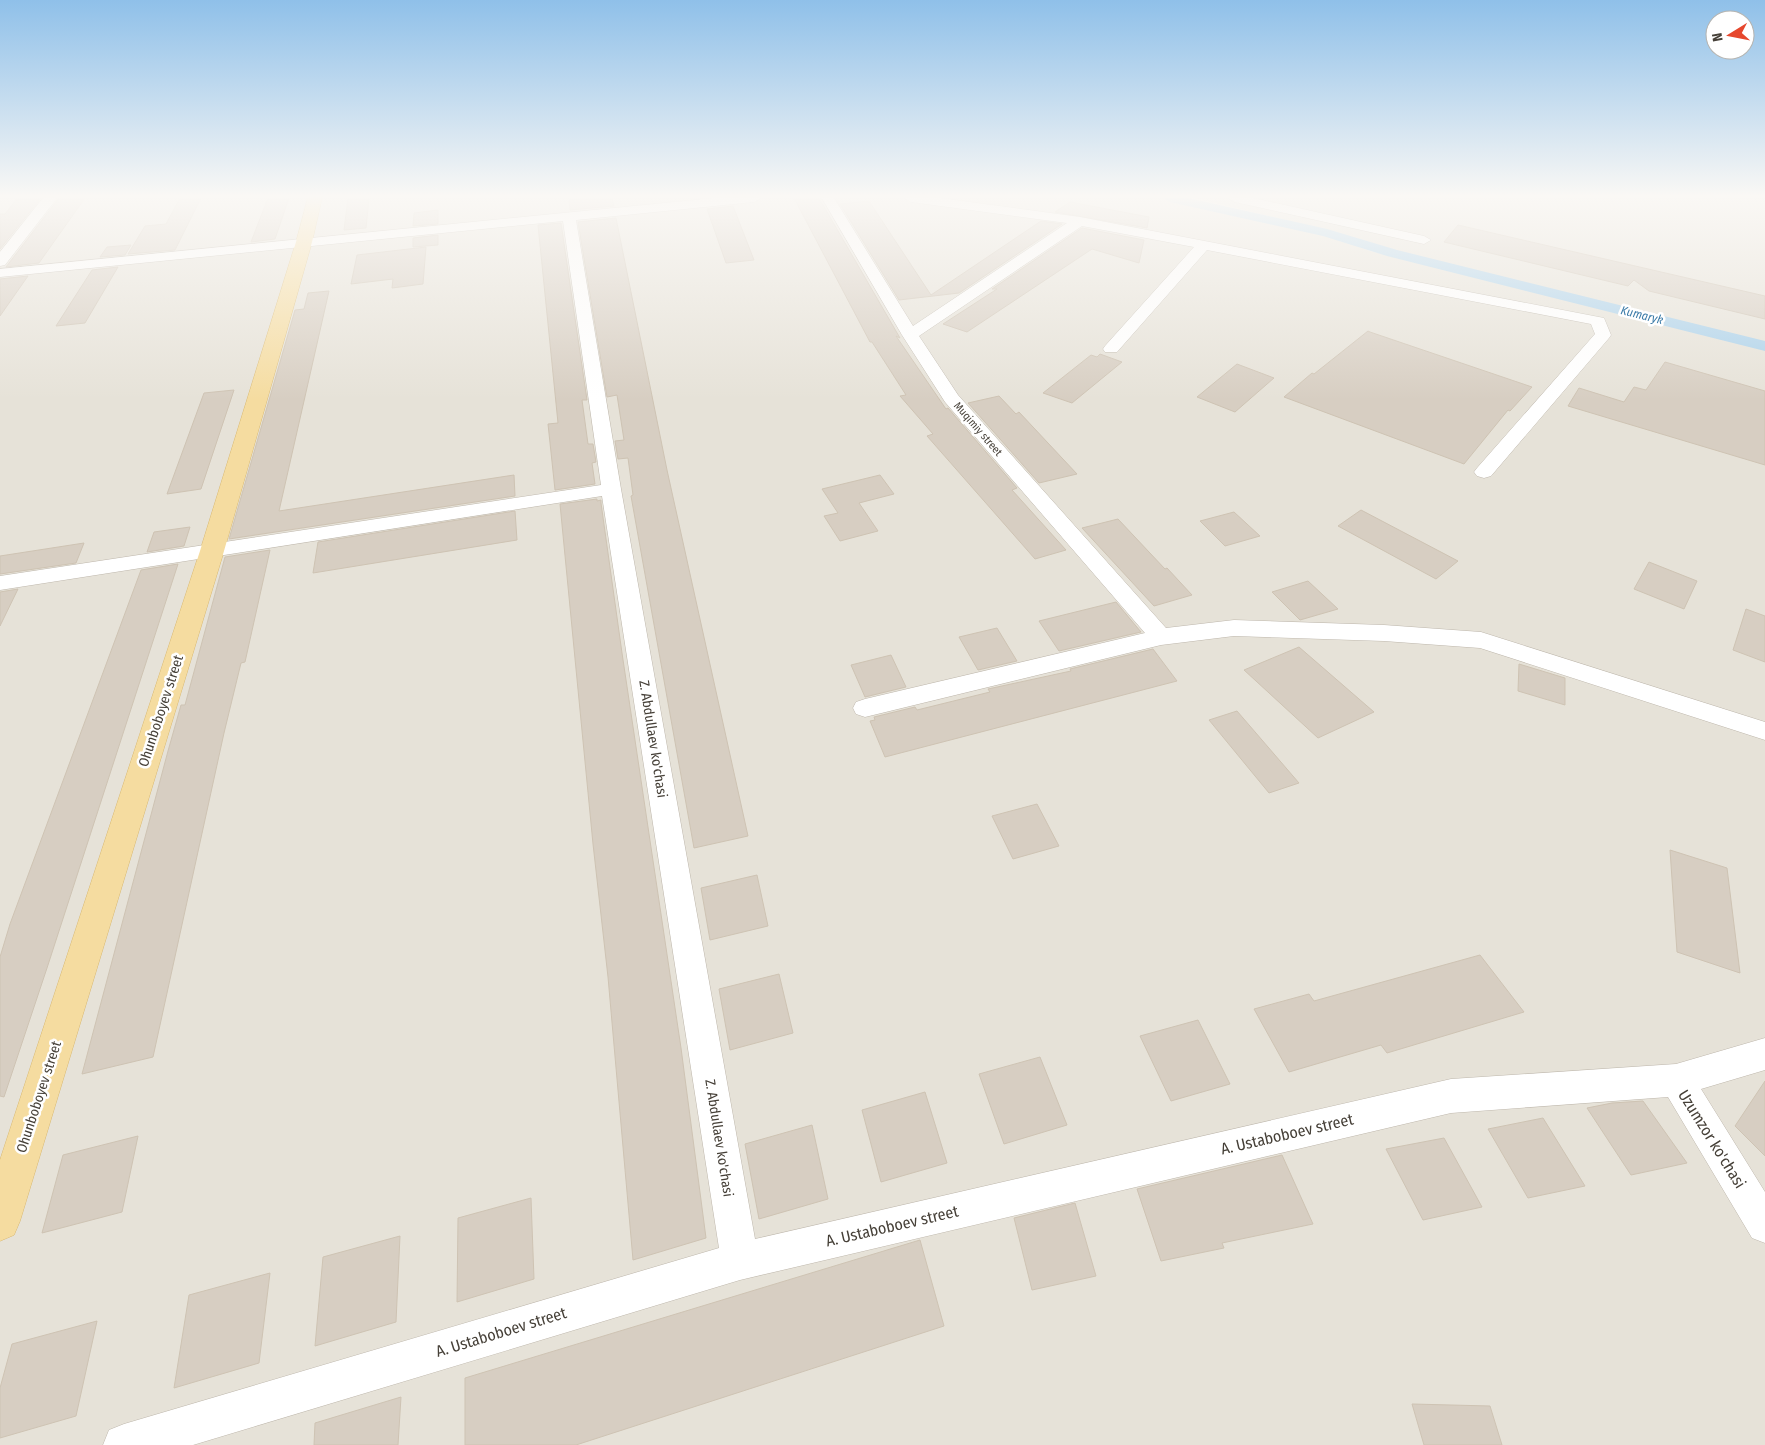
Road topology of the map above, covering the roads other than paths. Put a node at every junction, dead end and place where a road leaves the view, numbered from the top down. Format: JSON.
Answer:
{"nodes":[{"id":1,"x":74,"y":265,"type":"edge"},
{"id":2,"x":297,"y":265,"type":"edge"},
{"id":3,"x":576,"y":265,"type":"edge"},
{"id":4,"x":868,"y":265,"type":"edge"},
{"id":5,"x":1014,"y":265,"type":"edge"},
{"id":6,"x":1186,"y":265,"type":"edge"},
{"id":7,"x":1314,"y":265,"type":"edge"},
{"id":8,"x":0,"y":273,"type":"edge"},
{"id":9,"x":910,"y":335,"type":"junction"},
{"id":10,"x":1111,"y":349,"type":"dead end"},
{"id":11,"x":1484,"y":472,"type":"dead end"},
{"id":12,"x":611,"y":489,"type":"junction"},
{"id":13,"x":212,"y":551,"type":"junction"},
{"id":14,"x":0,"y":583,"type":"edge"},
{"id":15,"x":1161,"y":637,"type":"junction"},
{"id":16,"x":865,"y":708,"type":"dead end"},
{"id":17,"x":1765,"y":731,"type":"edge"},
{"id":18,"x":1765,"y":1054,"type":"edge"},
{"id":19,"x":1676,"y":1080,"type":"junction"},
{"id":20,"x":0,"y":1221,"type":"edge"},
{"id":21,"x":1765,"y":1224,"type":"edge"},
{"id":22,"x":740,"y":1261,"type":"junction"},
{"id":23,"x":124,"y":1445,"type":"edge"}],
"edges":[{"from":1,"to":8,"type":"street"},
{"from":2,"to":13,"type":"main road","name":"Ohunboboyev street"},
{"from":3,"to":12,"type":"street","name":"Z. Abdullaev ko'chasi"},
{"from":4,"to":9,"type":"street","name":"Muqimiy street"},
{"from":5,"to":9,"type":"street"},
{"from":6,"to":10,"type":"street"},
{"from":7,"to":11,"type":"street"},
{"from":9,"to":15,"type":"street","name":"Muqimiy street"},
{"from":12,"to":13,"type":"street"},
{"from":12,"to":22,"type":"street","name":"Z. Abdullaev ko'chasi"},
{"from":13,"to":14,"type":"street"},
{"from":13,"to":20,"type":"main road","name":"Ohunboboyev street"},
{"from":15,"to":16,"type":"street"},
{"from":15,"to":17,"type":"street"},
{"from":18,"to":19,"type":"street","name":"A. Ustaboboev street"},
{"from":19,"to":21,"type":"street","name":"Uzumzor ko'chasi"},
{"from":19,"to":22,"type":"street","name":"A. Ustaboboev street"},
{"from":22,"to":23,"type":"street","name":"A. Ustaboboev street"}]}
